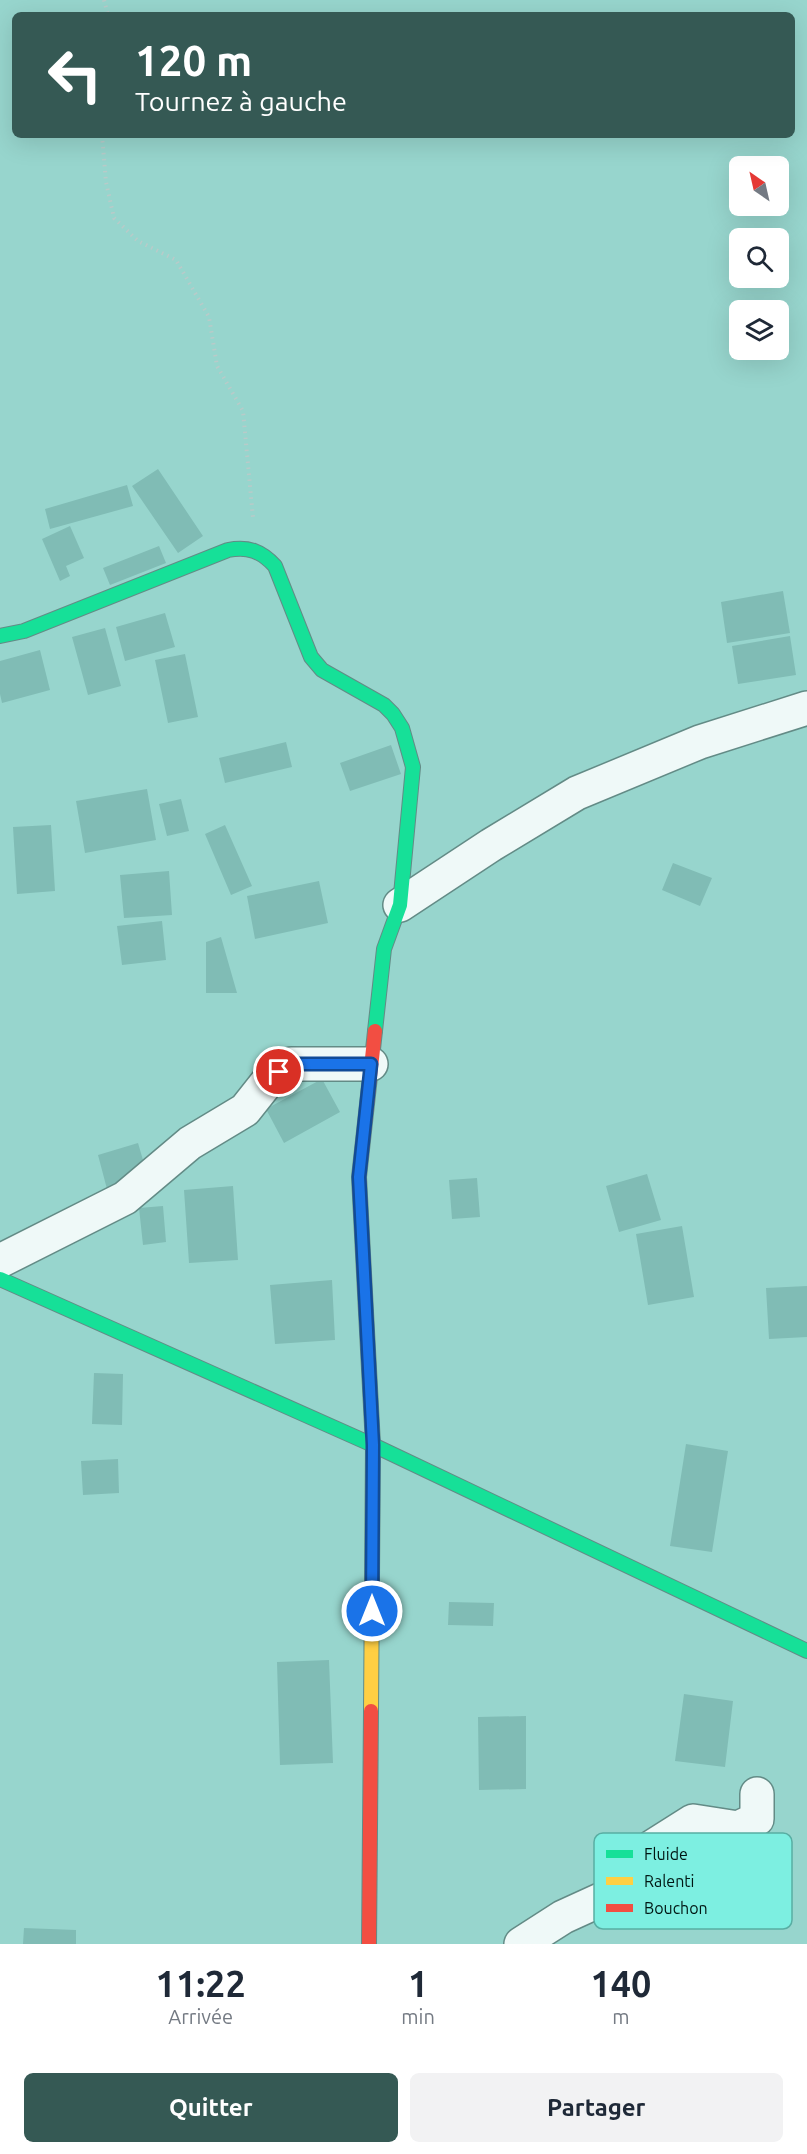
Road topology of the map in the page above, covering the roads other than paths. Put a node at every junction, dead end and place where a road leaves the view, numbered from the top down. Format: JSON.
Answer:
{"nodes":[{"id":1,"x":0,"y":636,"type":"edge"},
{"id":2,"x":807,"y":708,"type":"edge"},
{"id":3,"x":400,"y":905,"type":"junction"},
{"id":4,"x":371,"y":1064,"type":"junction"},
{"id":5,"x":0,"y":1261,"type":"edge"},
{"id":6,"x":0,"y":1279,"type":"edge"},
{"id":7,"x":373,"y":1445,"type":"junction"},
{"id":8,"x":807,"y":1651,"type":"edge"},
{"id":9,"x":757,"y":1794,"type":"dead end"},
{"id":10,"x":674,"y":1833,"type":"edge"},
{"id":11,"x":594,"y":1903,"type":"edge"},
{"id":12,"x":369,"y":1944,"type":"edge"},
{"id":13,"x":521,"y":1944,"type":"edge"}],
"edges":[{"from":1,"to":3,"type":"street"},
{"from":2,"to":3,"type":"street"},
{"from":3,"to":4,"type":"street"},
{"from":4,"to":5,"type":"street"},
{"from":4,"to":7,"type":"street"},
{"from":6,"to":7,"type":"street"},
{"from":7,"to":8,"type":"street"},
{"from":7,"to":12,"type":"street"},
{"from":9,"to":10,"type":"street"},
{"from":11,"to":13,"type":"street"}]}
